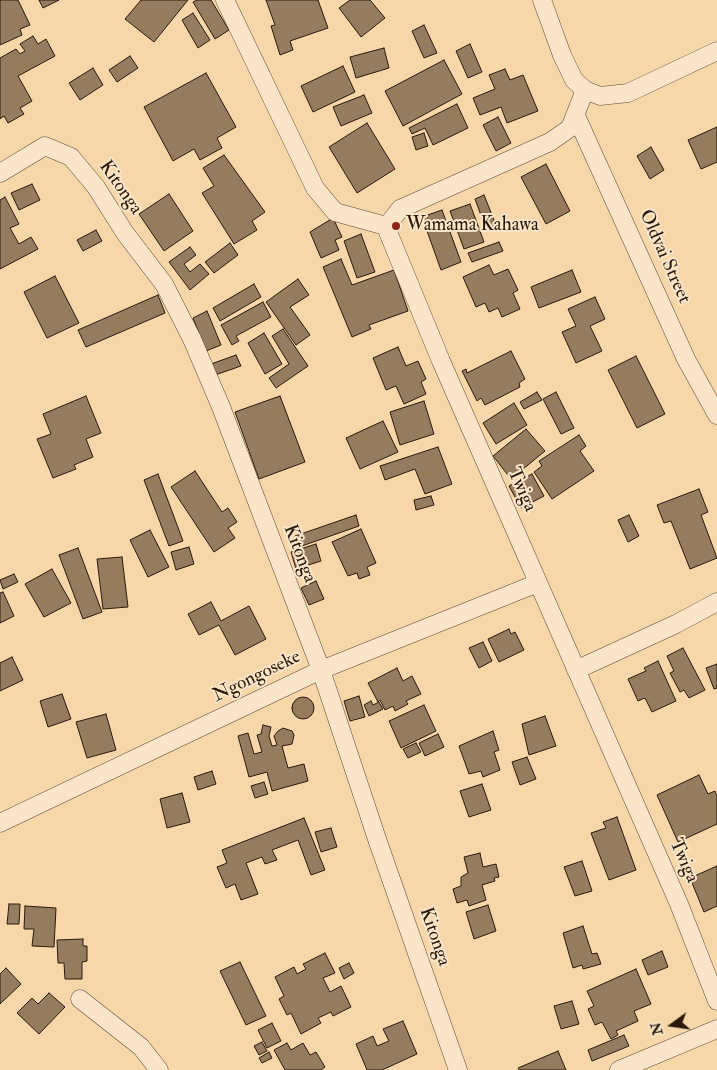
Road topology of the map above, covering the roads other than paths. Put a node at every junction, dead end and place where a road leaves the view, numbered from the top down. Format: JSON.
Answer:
{"nodes":[{"id":1,"x":225,"y":0,"type":"edge"},
{"id":2,"x":542,"y":0,"type":"edge"},
{"id":3,"x":717,"y":51,"type":"edge"},
{"id":4,"x":585,"y":90,"type":"junction"},
{"id":5,"x":576,"y":116,"type":"junction"},
{"id":6,"x":0,"y":173,"type":"edge"},
{"id":7,"x":389,"y":223,"type":"junction"},
{"id":8,"x":717,"y":415,"type":"edge"},
{"id":9,"x":538,"y":583,"type":"junction"},
{"id":10,"x":717,"y":602,"type":"edge"},
{"id":11,"x":321,"y":670,"type":"junction"},
{"id":12,"x":576,"y":670,"type":"junction"},
{"id":13,"x":0,"y":823,"type":"edge"},
{"id":14,"x":80,"y":999,"type":"dead end"},
{"id":15,"x":717,"y":1001,"type":"edge"},
{"id":16,"x":717,"y":1029,"type":"edge"},
{"id":17,"x":623,"y":1069,"type":"edge"},
{"id":18,"x":159,"y":1070,"type":"edge"},
{"id":19,"x":458,"y":1070,"type":"edge"}],
"edges":[{"from":1,"to":7,"type":"street"},
{"from":2,"to":4,"type":"street"},
{"from":3,"to":4,"type":"street"},
{"from":4,"to":5,"type":"street"},
{"from":5,"to":7,"type":"street"},
{"from":5,"to":8,"type":"street","name":"Oldvai Street"},
{"from":6,"to":11,"type":"street","name":"Kitonga"},
{"from":7,"to":9,"type":"street","name":"Twiga"},
{"from":9,"to":11,"type":"street","name":"Ngongoseke"},
{"from":9,"to":12,"type":"street","name":"Twiga"},
{"from":10,"to":12,"type":"street"},
{"from":11,"to":13,"type":"street","name":"Ngongoseke"},
{"from":11,"to":19,"type":"street","name":"Kitonga"},
{"from":12,"to":15,"type":"street","name":"Twiga"},
{"from":14,"to":18,"type":"street"},
{"from":16,"to":17,"type":"street"}]}
